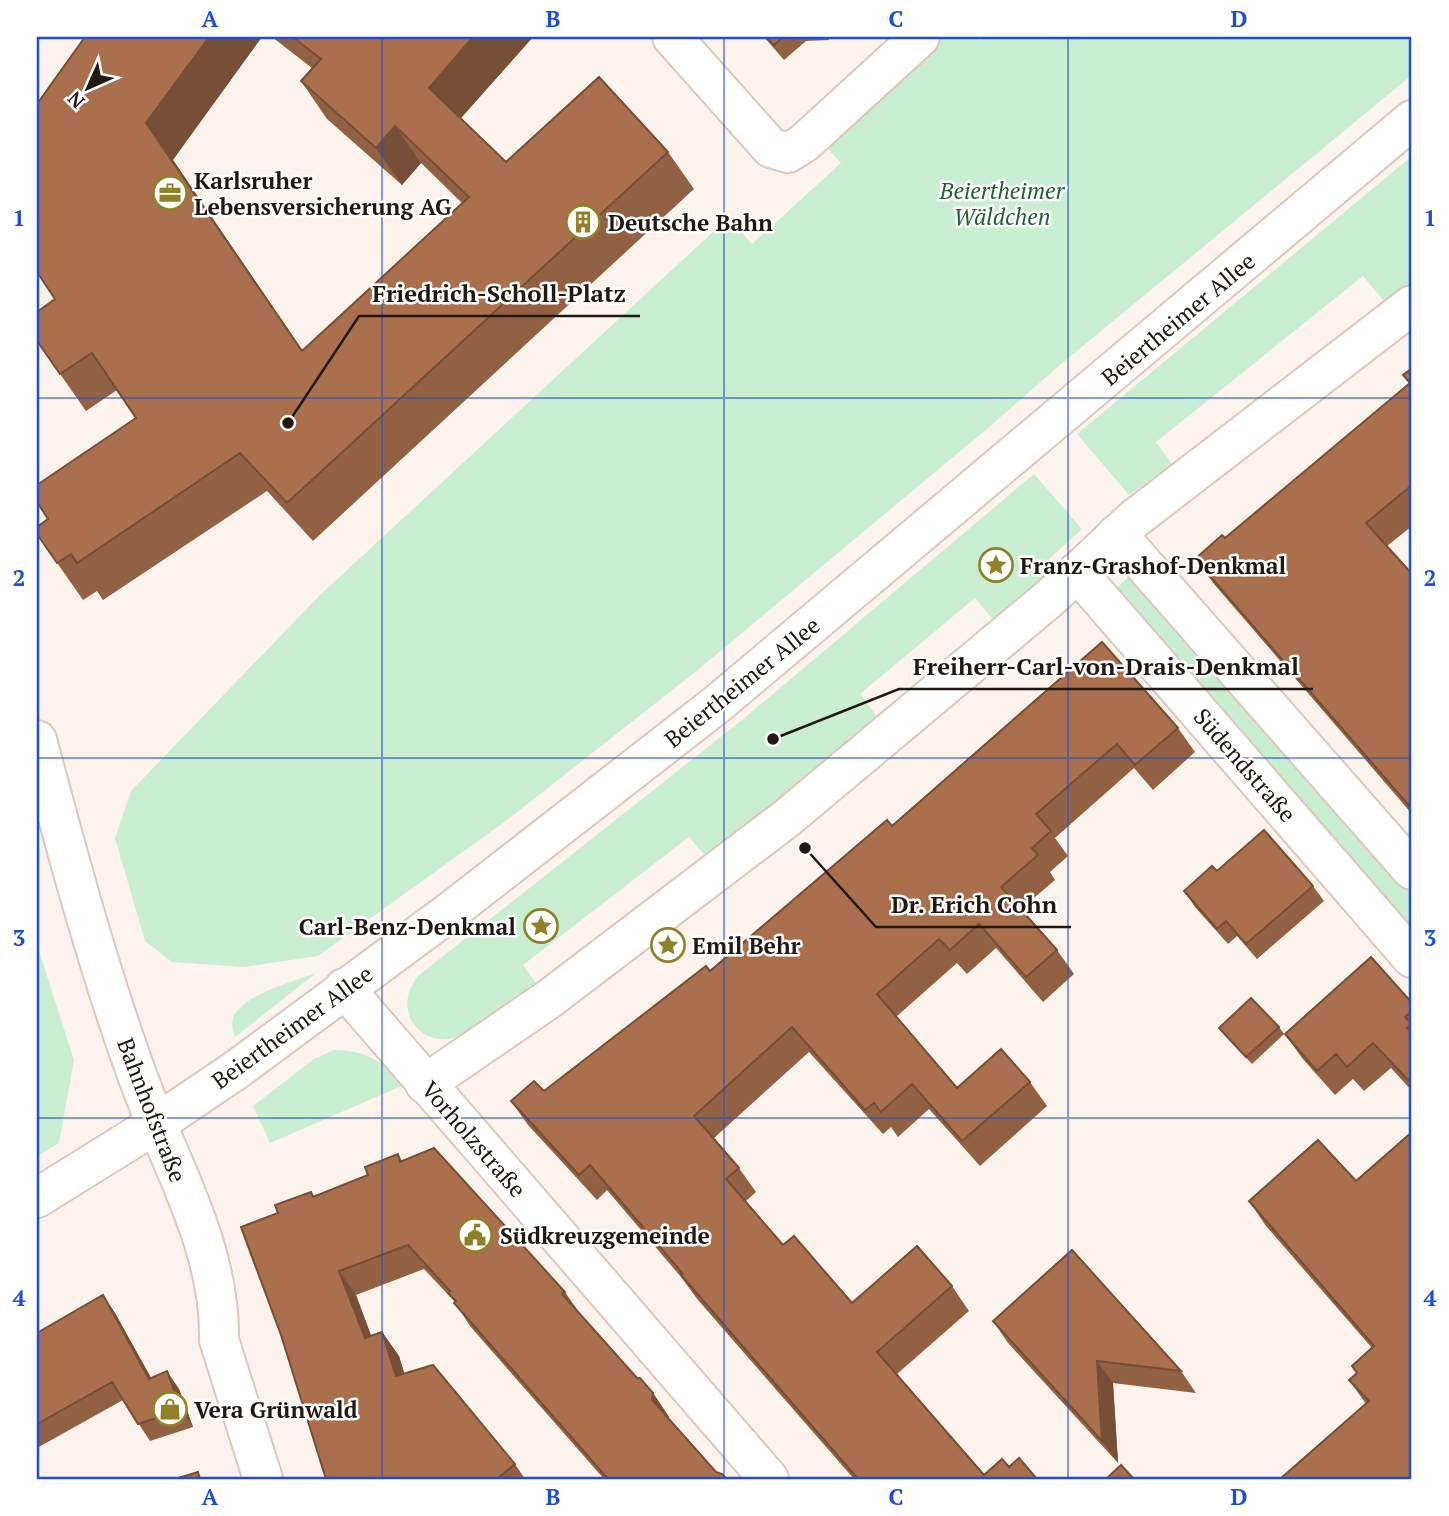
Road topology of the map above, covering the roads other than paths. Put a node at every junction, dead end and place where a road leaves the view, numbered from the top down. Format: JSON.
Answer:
{"nodes":[{"id":1,"x":672,"y":37,"type":"edge"},
{"id":2,"x":920,"y":37,"type":"edge"},
{"id":3,"x":1412,"y":120,"type":"edge"},
{"id":4,"x":1412,"y":305,"type":"edge"},
{"id":5,"x":1117,"y":534,"type":"junction"},
{"id":6,"x":1064,"y":584,"type":"junction"},
{"id":7,"x":37,"y":740,"type":"edge"},
{"id":8,"x":1412,"y":870,"type":"edge"},
{"id":9,"x":1412,"y":958,"type":"edge"},
{"id":10,"x":344,"y":988,"type":"junction"},
{"id":11,"x":425,"y":1084,"type":"junction"},
{"id":12,"x":156,"y":1124,"type":"junction"},
{"id":13,"x":37,"y":1198,"type":"edge"},
{"id":14,"x":263,"y":1479,"type":"edge"},
{"id":15,"x":769,"y":1479,"type":"edge"}],
"edges":[{"from":1,"to":2,"type":"street"},
{"from":3,"to":10,"type":"street","name":"Beiertheimer Allee"},
{"from":4,"to":5,"type":"street"},
{"from":5,"to":6,"type":"street"},
{"from":5,"to":8,"type":"street"},
{"from":6,"to":9,"type":"street","name":"Südendstraße"},
{"from":6,"to":11,"type":"street"},
{"from":7,"to":12,"type":"street","name":"Bahnhofstraße"},
{"from":10,"to":11,"type":"street","name":"Vorholzstraße"},
{"from":10,"to":12,"type":"street","name":"Beiertheimer Allee"},
{"from":11,"to":15,"type":"street","name":"Vorholzstraße"},
{"from":12,"to":13,"type":"street","name":"Beiertheimer Allee"},
{"from":12,"to":14,"type":"street","name":"Bahnhofstraße"}]}
